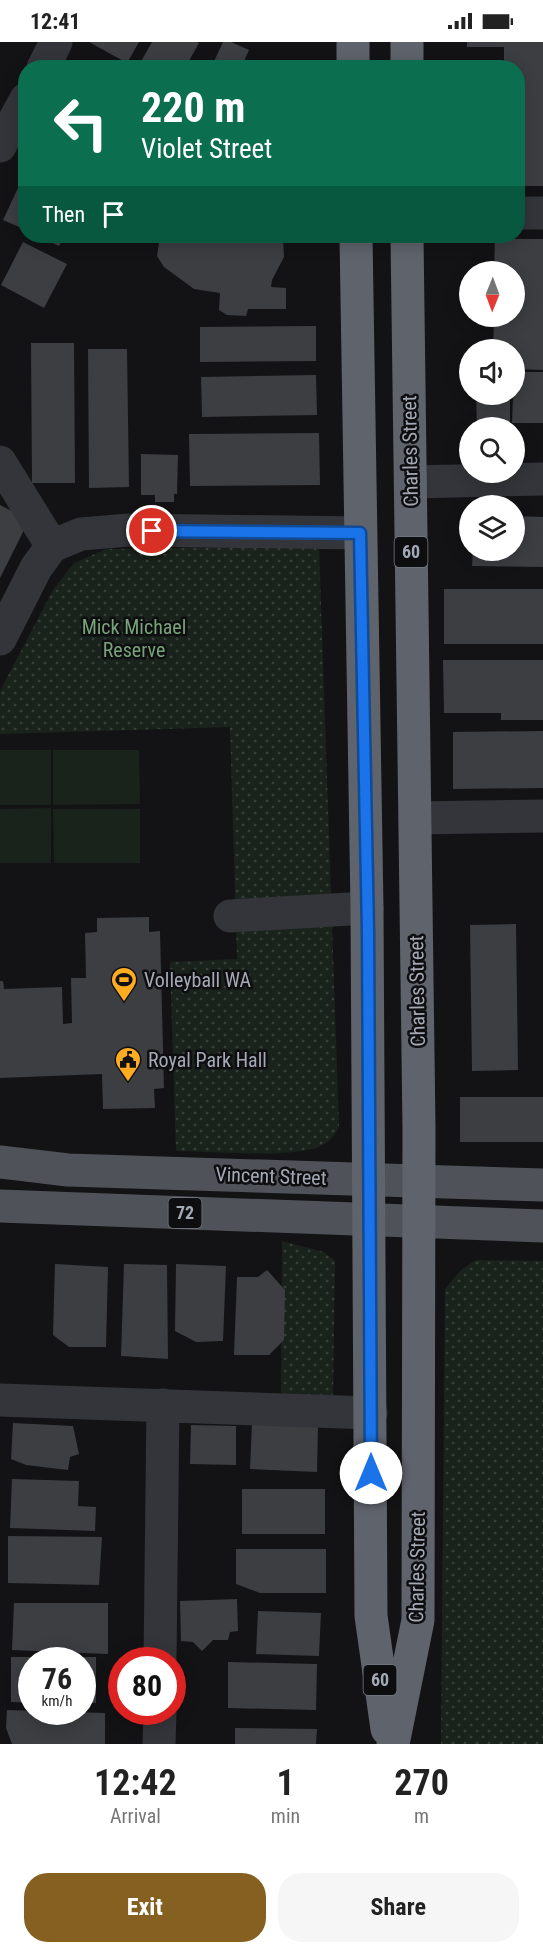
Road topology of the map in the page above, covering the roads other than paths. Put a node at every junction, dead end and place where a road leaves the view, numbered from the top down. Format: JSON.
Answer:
{"nodes":[{"id":1,"x":56,"y":42,"type":"edge"},
{"id":2,"x":353,"y":42,"type":"edge"},
{"id":3,"x":407,"y":42,"type":"edge"},
{"id":4,"x":47,"y":60,"type":"edge"},
{"id":5,"x":353,"y":60,"type":"edge"},
{"id":6,"x":407,"y":60,"type":"edge"},
{"id":7,"x":18,"y":113,"type":"edge"},
{"id":8,"x":0,"y":146,"type":"edge"},
{"id":9,"x":525,"y":213,"type":"edge"},
{"id":10,"x":543,"y":213,"type":"edge"},
{"id":11,"x":356,"y":243,"type":"edge"},
{"id":12,"x":406,"y":243,"type":"edge"},
{"id":13,"x":0,"y":462,"type":"edge"},
{"id":14,"x":543,"y":479,"type":"edge"},
{"id":15,"x":411,"y":482,"type":"junction"},
{"id":16,"x":360,"y":533,"type":"junction"},
{"id":17,"x":52,"y":546,"type":"junction"},
{"id":18,"x":0,"y":639,"type":"edge"},
{"id":19,"x":543,"y":816,"type":"edge"},
{"id":20,"x":415,"y":818,"type":"junction"},
{"id":21,"x":367,"y":908,"type":"junction"},
{"id":22,"x":230,"y":916,"type":"dead end"},
{"id":23,"x":0,"y":1162,"type":"edge"},
{"id":24,"x":370,"y":1179,"type":"junction"},
{"id":25,"x":419,"y":1180,"type":"junction"},
{"id":26,"x":543,"y":1185,"type":"edge"},
{"id":27,"x":0,"y":1206,"type":"edge"},
{"id":28,"x":370,"y":1221,"type":"junction"},
{"id":29,"x":418,"y":1223,"type":"junction"},
{"id":30,"x":543,"y":1226,"type":"edge"},
{"id":31,"x":0,"y":1400,"type":"edge"},
{"id":32,"x":163,"y":1405,"type":"junction"},
{"id":33,"x":371,"y":1413,"type":"junction"},
{"id":34,"x":160,"y":1647,"type":"edge"},
{"id":35,"x":160,"y":1725,"type":"edge"},
{"id":36,"x":159,"y":1744,"type":"edge"},
{"id":37,"x":391,"y":1744,"type":"edge"}],
"edges":[{"from":1,"to":4,"type":"street"},
{"from":2,"to":5,"type":"highway"},
{"from":3,"to":6,"type":"highway"},
{"from":7,"to":8,"type":"street"},
{"from":9,"to":10,"type":"street"},
{"from":11,"to":16,"type":"highway","name":"Charles Street","number":"60"},
{"from":12,"to":15,"type":"highway","name":"Charles Street","number":"60"},
{"from":13,"to":17,"type":"street"},
{"from":14,"to":15,"type":"street"},
{"from":15,"to":20,"type":"highway","name":"Charles Street","number":"60"},
{"from":16,"to":17,"type":"street"},
{"from":16,"to":21,"type":"highway","name":"Charles Street","number":"60"},
{"from":17,"to":18,"type":"street"},
{"from":19,"to":20,"type":"street"},
{"from":20,"to":25,"type":"highway","name":"Charles Street","number":"60"},
{"from":21,"to":22,"type":"street"},
{"from":21,"to":24,"type":"highway","name":"Charles Street","number":"60"},
{"from":23,"to":24,"type":"main road","name":"Vincent Street","number":"72"},
{"from":24,"to":25,"type":"main road","name":"Vincent Street","number":"72"},
{"from":24,"to":28,"type":"highway","name":"Charles Street","number":"60"},
{"from":25,"to":26,"type":"main road","name":"Vincent Street","number":"72"},
{"from":25,"to":29,"type":"highway","name":"Charles Street","number":"60"},
{"from":27,"to":28,"type":"main road","name":"Vincent Street","number":"72"},
{"from":28,"to":29,"type":"main road","name":"Vincent Street","number":"72"},
{"from":28,"to":33,"type":"highway","name":"Charles Street","number":"60"},
{"from":29,"to":30,"type":"main road","name":"Vincent Street","number":"72"},
{"from":29,"to":37,"type":"highway","name":"Charles Street","number":"60"},
{"from":31,"to":32,"type":"street"},
{"from":32,"to":33,"type":"street"},
{"from":32,"to":34,"type":"street"},
{"from":33,"to":37,"type":"highway","name":"Charles Street","number":"60"},
{"from":35,"to":36,"type":"street"}]}
